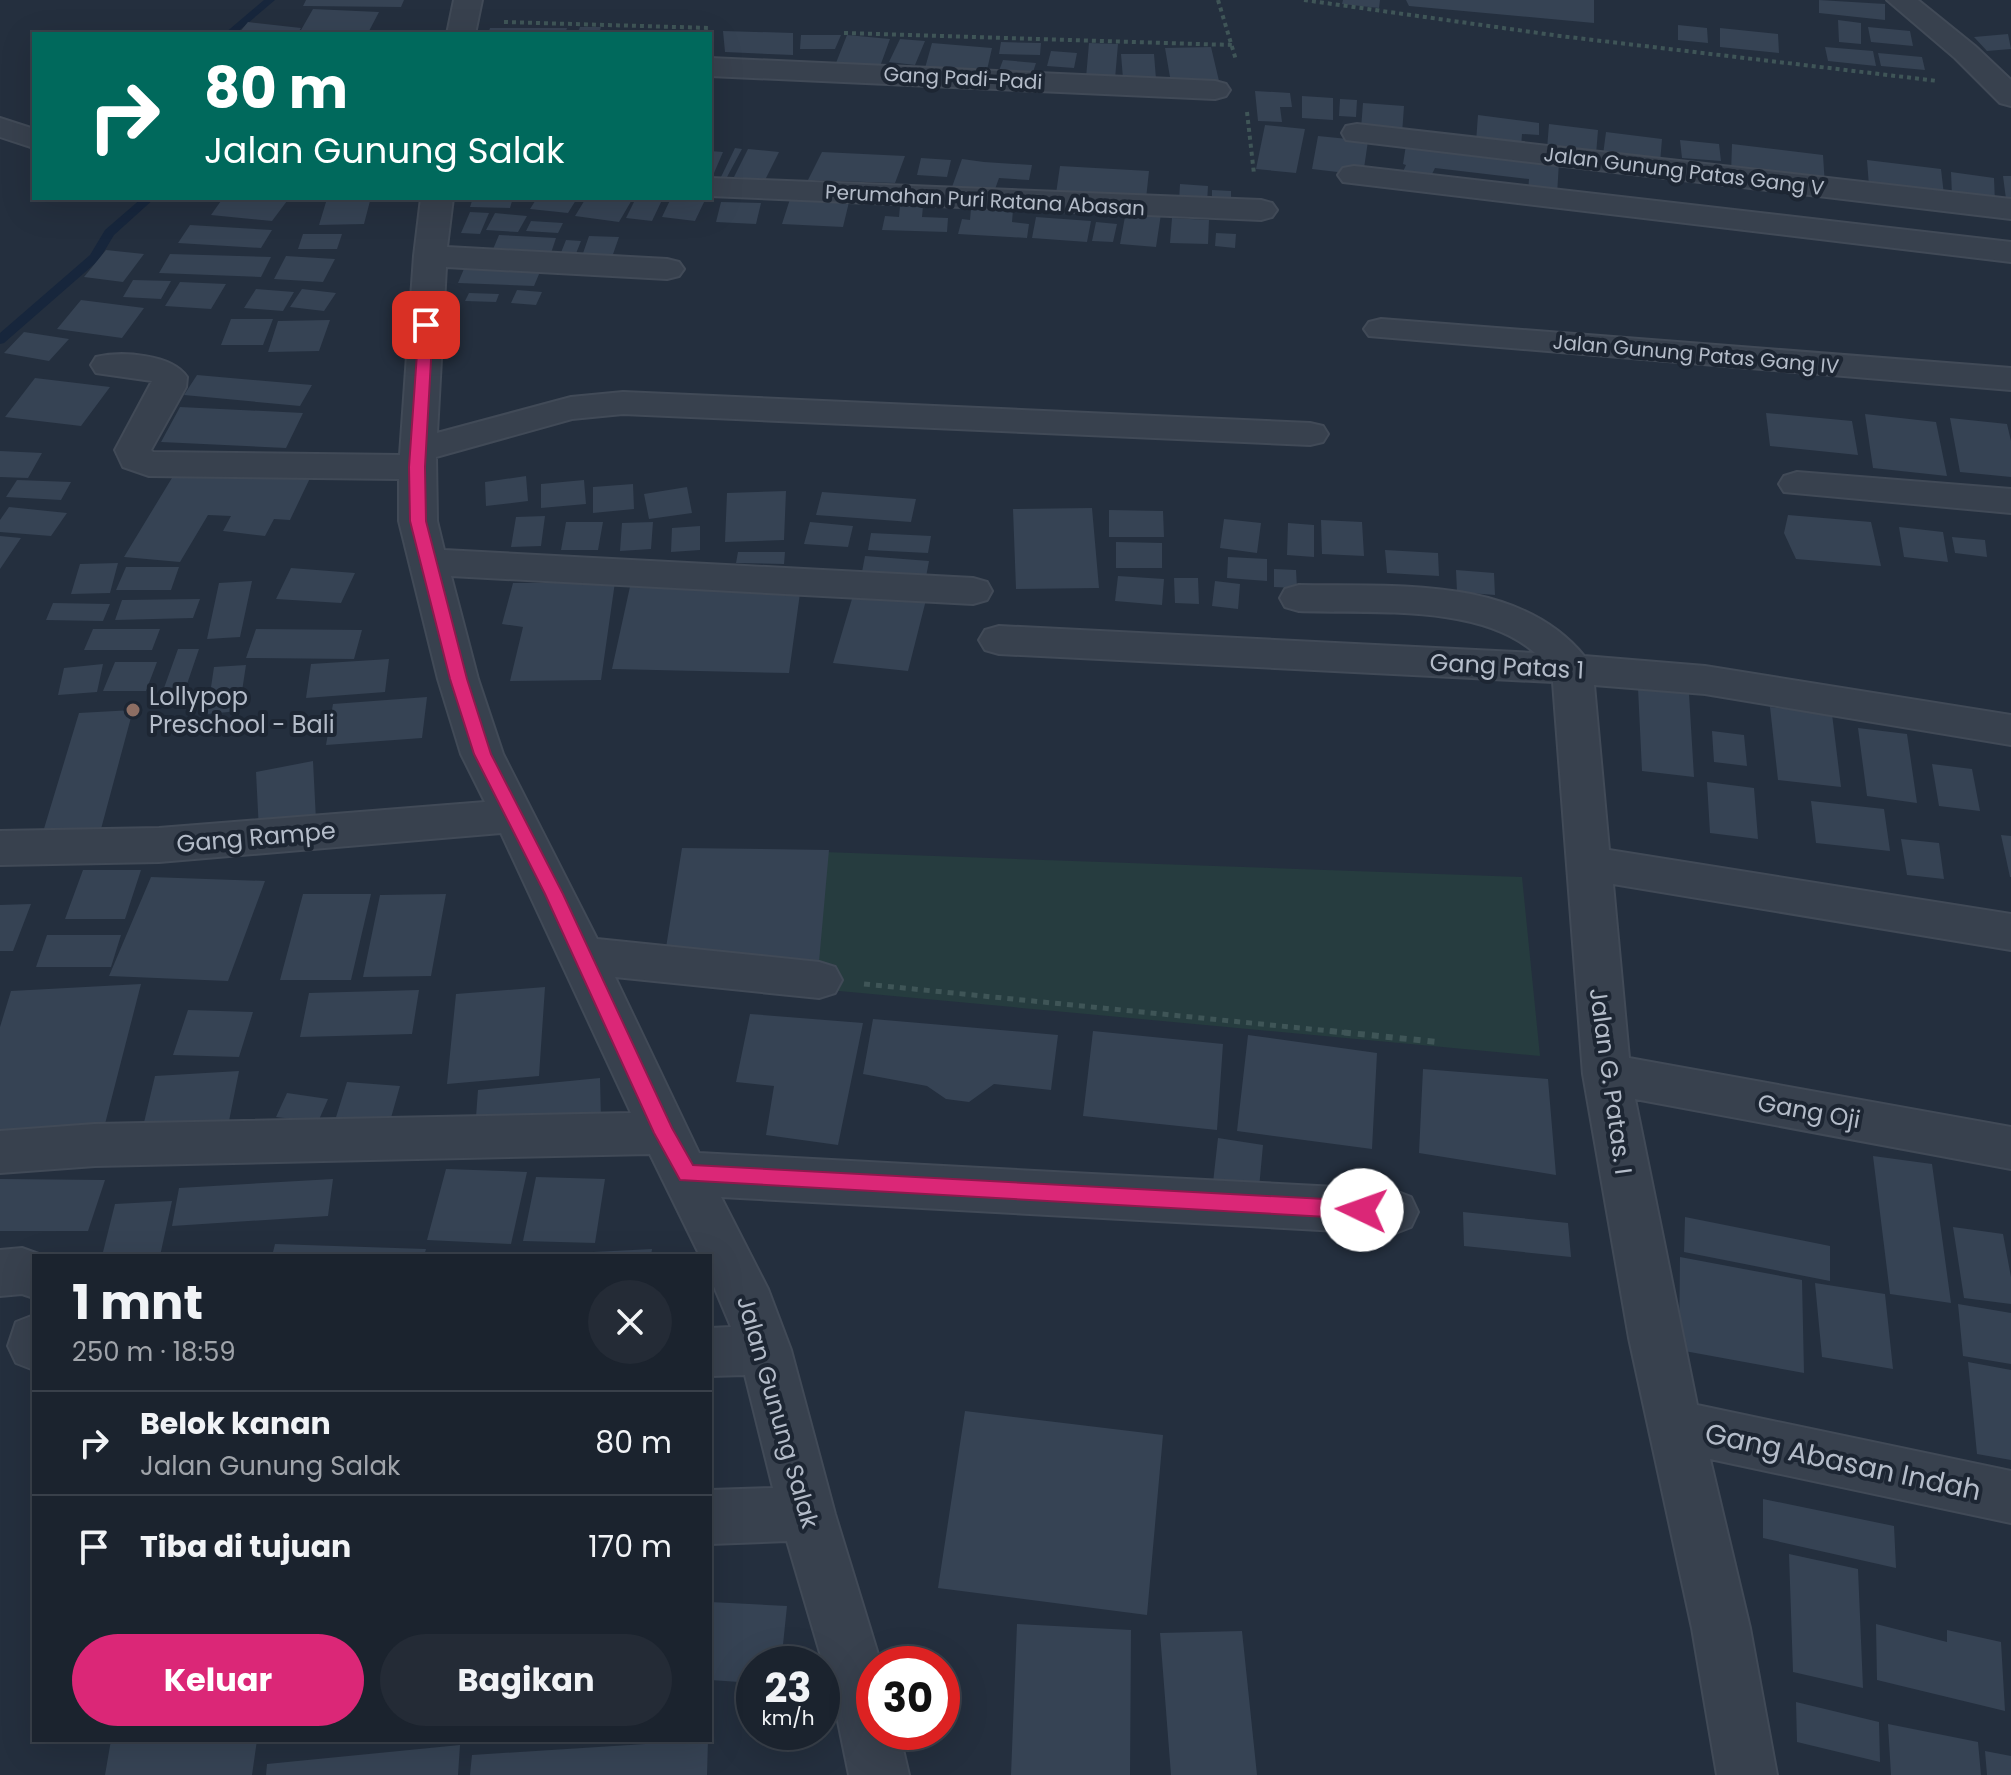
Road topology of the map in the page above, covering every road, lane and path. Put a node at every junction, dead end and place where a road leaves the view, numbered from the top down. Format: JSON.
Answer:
{"nodes":[{"id":1,"x":468,"y":0,"type":"edge"},
{"id":2,"x":1304,"y":0,"type":"edge"},
{"id":3,"x":1901,"y":0,"type":"edge"},
{"id":4,"x":461,"y":32,"type":"edge"},
{"id":5,"x":712,"y":67,"type":"edge"},
{"id":6,"x":1215,"y":90,"type":"dead end"},
{"id":7,"x":2007,"y":91,"type":"edge"},
{"id":8,"x":0,"y":127,"type":"edge"},
{"id":9,"x":1357,"y":133,"type":"dead end"},
{"id":10,"x":32,"y":138,"type":"edge"},
{"id":11,"x":1354,"y":175,"type":"dead end"},
{"id":12,"x":712,"y":187,"type":"edge"},
{"id":13,"x":437,"y":200,"type":"edge"},
{"id":14,"x":2011,"y":209,"type":"edge"},
{"id":15,"x":1261,"y":210,"type":"dead end"},
{"id":16,"x":2011,"y":252,"type":"edge"},
{"id":17,"x":430,"y":256,"type":"junction"},
{"id":18,"x":667,"y":269,"type":"dead end"},
{"id":19,"x":1381,"y":329,"type":"dead end"},
{"id":20,"x":108,"y":365,"type":"dead end"},
{"id":21,"x":2011,"y":379,"type":"edge"},
{"id":22,"x":1310,"y":434,"type":"dead end"},
{"id":23,"x":418,"y":459,"type":"junction"},
{"id":24,"x":1797,"y":484,"type":"dead end"},
{"id":25,"x":2011,"y":501,"type":"edge"},
{"id":26,"x":429,"y":562,"type":"junction"},
{"id":27,"x":973,"y":591,"type":"dead end"},
{"id":28,"x":1299,"y":598,"type":"dead end"},
{"id":29,"x":999,"y":640,"type":"dead end"},
{"id":30,"x":1572,"y":669,"type":"junction"},
{"id":31,"x":2011,"y":730,"type":"edge"},
{"id":32,"x":512,"y":816,"type":"junction"},
{"id":33,"x":0,"y":848,"type":"edge"},
{"id":34,"x":1587,"y":863,"type":"junction"},
{"id":35,"x":2011,"y":932,"type":"edge"},
{"id":36,"x":583,"y":956,"type":"junction"},
{"id":37,"x":819,"y":980,"type":"joint"},
{"id":38,"x":1437,"y":1042,"type":"dead end"},
{"id":39,"x":1607,"y":1074,"type":"junction"},
{"id":40,"x":2011,"y":1148,"type":"edge"},
{"id":41,"x":0,"y":1152,"type":"edge"},
{"id":42,"x":676,"y":1153,"type":"junction"},
{"id":43,"x":1393,"y":1212,"type":"dead end"},
{"id":44,"x":0,"y":1273,"type":"edge"},
{"id":45,"x":32,"y":1274,"type":"edge"},
{"id":46,"x":765,"y":1350,"type":"junction"},
{"id":47,"x":712,"y":1352,"type":"edge"},
{"id":48,"x":1674,"y":1426,"type":"junction"},
{"id":49,"x":2011,"y":1497,"type":"edge"},
{"id":50,"x":807,"y":1514,"type":"junction"},
{"id":51,"x":712,"y":1517,"type":"edge"},
{"id":52,"x":879,"y":1775,"type":"edge"},
{"id":53,"x":1747,"y":1775,"type":"edge"}],
"edges":[{"from":1,"to":4,"type":"street"},
{"from":2,"to":7,"type":"path"},
{"from":3,"to":7,"type":"street"},
{"from":5,"to":6,"type":"street","name":"Gang Padi-Padi"},
{"from":8,"to":10,"type":"street"},
{"from":9,"to":14,"type":"street","name":"Jalan Gunung Patas Gang V"},
{"from":11,"to":16,"type":"street"},
{"from":12,"to":15,"type":"street","name":"Perumahan Puri Ratana Abasan"},
{"from":13,"to":17,"type":"street","name":"Jalan Gunung Salak"},
{"from":17,"to":18,"type":"street"},
{"from":17,"to":23,"type":"street","name":"Jalan Gunung Salak"},
{"from":19,"to":21,"type":"street","name":"Jalan Gunung Patas Gang IV"},
{"from":20,"to":23,"type":"street"},
{"from":22,"to":23,"type":"street"},
{"from":23,"to":26,"type":"street","name":"Jalan Gunung Salak"},
{"from":24,"to":25,"type":"street"},
{"from":26,"to":27,"type":"street"},
{"from":26,"to":32,"type":"street","name":"Jalan Gunung Salak"},
{"from":28,"to":30,"type":"street"},
{"from":29,"to":30,"type":"street","name":"Gang Patas 1"},
{"from":30,"to":31,"type":"street","name":"Gang Patas 1"},
{"from":30,"to":34,"type":"street","name":"Jalan G. Patas. I"},
{"from":32,"to":33,"type":"street","name":"Gang Rampe"},
{"from":32,"to":36,"type":"street","name":"Jalan Gunung Salak"},
{"from":34,"to":35,"type":"street"},
{"from":34,"to":39,"type":"street","name":"Jalan G. Patas. I"},
{"from":36,"to":37,"type":"street"},
{"from":36,"to":42,"type":"street","name":"Jalan Gunung Salak"},
{"from":37,"to":38,"type":"path"},
{"from":39,"to":40,"type":"street","name":"Gang Oji"},
{"from":39,"to":48,"type":"street","name":"Jalan G. Patas. I"},
{"from":41,"to":42,"type":"street"},
{"from":42,"to":43,"type":"street"},
{"from":42,"to":46,"type":"street","name":"Jalan Gunung Salak"},
{"from":44,"to":45,"type":"street"},
{"from":46,"to":47,"type":"street"},
{"from":46,"to":50,"type":"street","name":"Jalan Gunung Salak"},
{"from":48,"to":49,"type":"street","name":"Gang Abasan Indah"},
{"from":48,"to":53,"type":"street","name":"Jalan G. Patas. I"},
{"from":50,"to":51,"type":"street"},
{"from":50,"to":52,"type":"street","name":"Jalan Gunung Salak"}]}
